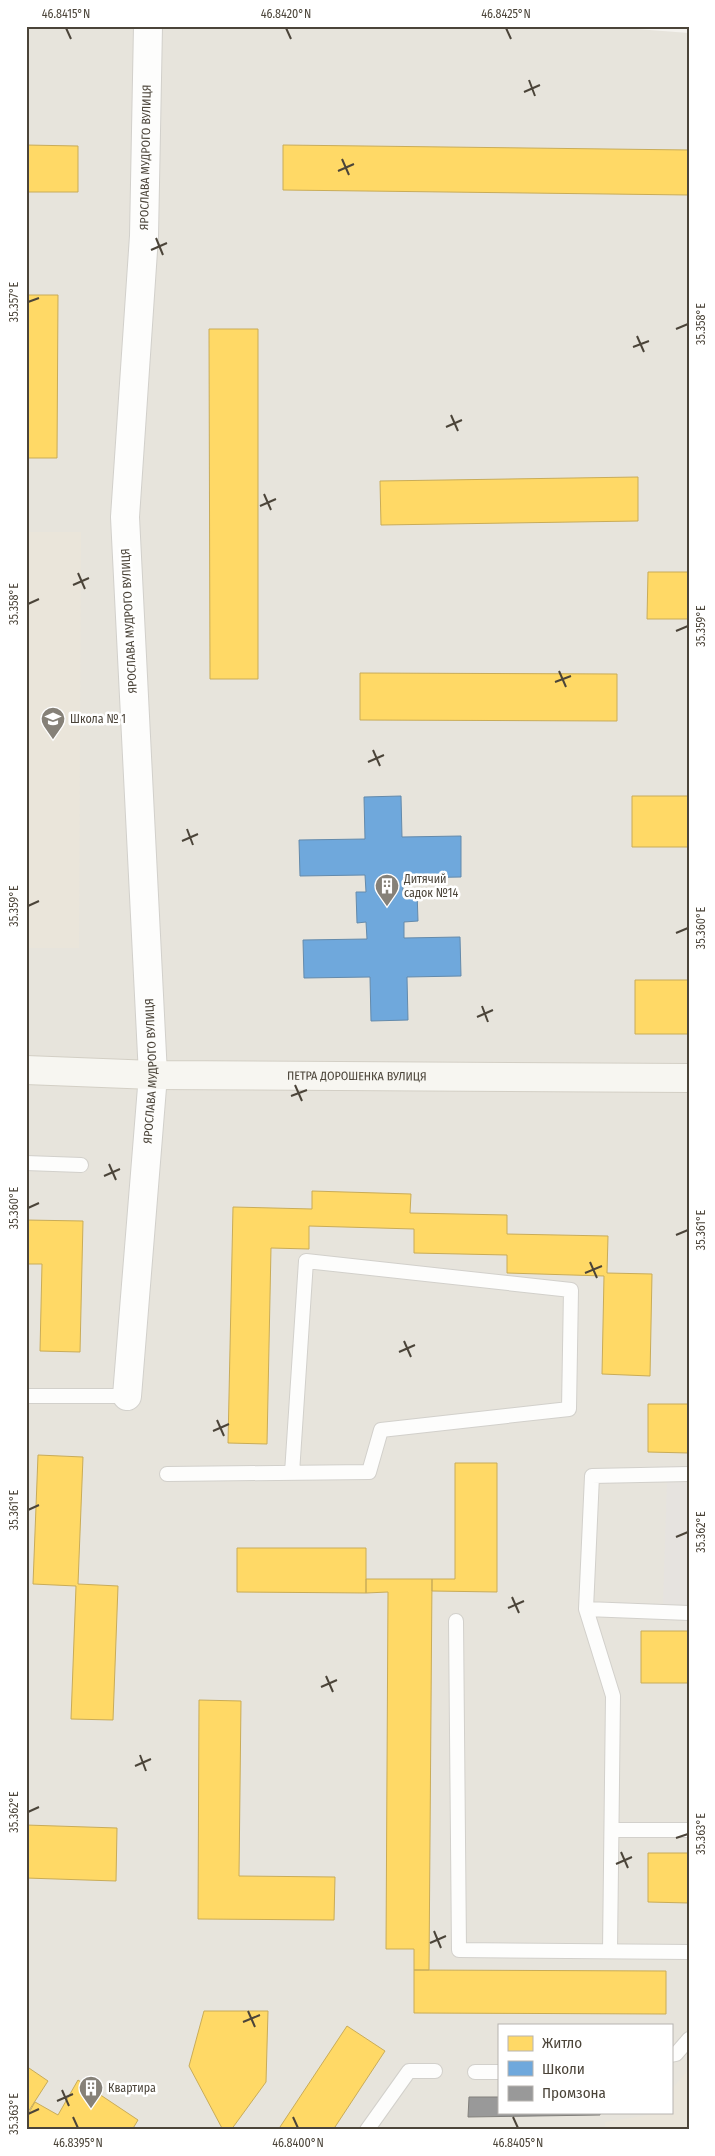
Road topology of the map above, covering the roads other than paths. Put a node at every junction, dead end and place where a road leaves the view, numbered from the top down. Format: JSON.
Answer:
{"nodes":[{"id":1,"x":148,"y":26,"type":"edge"},
{"id":2,"x":26,"y":1070,"type":"edge"},
{"id":3,"x":153,"y":1075,"type":"junction"},
{"id":4,"x":689,"y":1078,"type":"edge"},
{"id":5,"x":26,"y":1163,"type":"edge"},
{"id":6,"x":81,"y":1165,"type":"dead end"},
{"id":7,"x":26,"y":1396,"type":"edge"},
{"id":8,"x":127,"y":1396,"type":"joint"},
{"id":9,"x":292,"y":1473,"type":"junction"},
{"id":10,"x":167,"y":1474,"type":"dead end"},
{"id":11,"x":689,"y":1474,"type":"edge"},
{"id":12,"x":586,"y":1609,"type":"junction"},
{"id":13,"x":689,"y":1613,"type":"edge"},
{"id":14,"x":456,"y":1622,"type":"dead end"},
{"id":15,"x":612,"y":1830,"type":"junction"},
{"id":16,"x":689,"y":1830,"type":"edge"},
{"id":17,"x":610,"y":1951,"type":"junction"},
{"id":18,"x":689,"y":1952,"type":"edge"},
{"id":19,"x":689,"y":2039,"type":"edge"},
{"id":20,"x":672,"y":2055,"type":"edge"},
{"id":21,"x":435,"y":2071,"type":"dead end"},
{"id":22,"x":475,"y":2072,"type":"dead end"},
{"id":23,"x":498,"y":2072,"type":"edge"},
{"id":24,"x":368,"y":2130,"type":"edge"}],
"edges":[{"from":1,"to":3,"type":"street","name":"ЯРОСЛАВА МУДРОГО ВУЛИЦЯ"},
{"from":2,"to":3,"type":"street","name":"ПЕТРА ДОРОШЕНКА ВУЛИЦЯ"},
{"from":3,"to":4,"type":"street","name":"ПЕТРА ДОРОШЕНКА ВУЛИЦЯ"},
{"from":3,"to":8,"type":"street","name":"ЯРОСЛАВА МУДРОГО ВУЛИЦЯ"},
{"from":5,"to":6,"type":"lane"},
{"from":7,"to":8,"type":"lane"},
{"from":9,"to":9,"type":"lane"},
{"from":9,"to":10,"type":"lane"},
{"from":11,"to":12,"type":"lane"},
{"from":12,"to":13,"type":"lane"},
{"from":12,"to":15,"type":"lane"},
{"from":14,"to":17,"type":"lane"},
{"from":15,"to":16,"type":"lane"},
{"from":15,"to":17,"type":"lane"},
{"from":17,"to":18,"type":"lane"},
{"from":19,"to":20,"type":"lane"},
{"from":21,"to":24,"type":"lane"},
{"from":22,"to":23,"type":"lane"}]}
